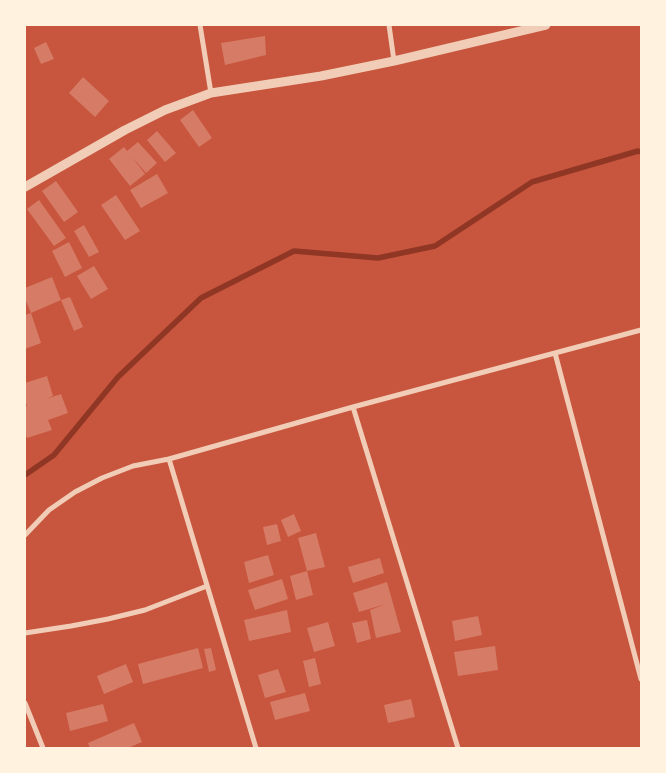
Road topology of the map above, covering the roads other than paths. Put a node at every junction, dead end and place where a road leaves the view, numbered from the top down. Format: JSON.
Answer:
{"nodes":[{"id":1,"x":200,"y":25,"type":"edge"},
{"id":2,"x":389,"y":25,"type":"edge"},
{"id":3,"x":546,"y":25,"type":"edge"},
{"id":4,"x":394,"y":61,"type":"junction"},
{"id":5,"x":211,"y":93,"type":"junction"},
{"id":6,"x":25,"y":187,"type":"edge"},
{"id":7,"x":641,"y":330,"type":"edge"},
{"id":8,"x":555,"y":354,"type":"junction"},
{"id":9,"x":353,"y":407,"type":"junction"},
{"id":10,"x":169,"y":459,"type":"junction"},
{"id":11,"x":25,"y":536,"type":"edge"},
{"id":12,"x":207,"y":586,"type":"junction"},
{"id":13,"x":25,"y":633,"type":"edge"},
{"id":14,"x":641,"y":679,"type":"edge"},
{"id":15,"x":25,"y":703,"type":"edge"},
{"id":16,"x":43,"y":748,"type":"edge"},
{"id":17,"x":256,"y":748,"type":"edge"},
{"id":18,"x":458,"y":748,"type":"edge"}],
"edges":[{"from":1,"to":5,"type":"street"},
{"from":2,"to":4,"type":"street"},
{"from":3,"to":4,"type":"street"},
{"from":4,"to":5,"type":"street"},
{"from":5,"to":6,"type":"street"},
{"from":7,"to":8,"type":"street"},
{"from":8,"to":9,"type":"street"},
{"from":8,"to":14,"type":"street"},
{"from":9,"to":10,"type":"street"},
{"from":9,"to":18,"type":"street"},
{"from":10,"to":11,"type":"street"},
{"from":10,"to":12,"type":"street"},
{"from":12,"to":13,"type":"street"},
{"from":12,"to":17,"type":"street"},
{"from":15,"to":16,"type":"street"}]}
